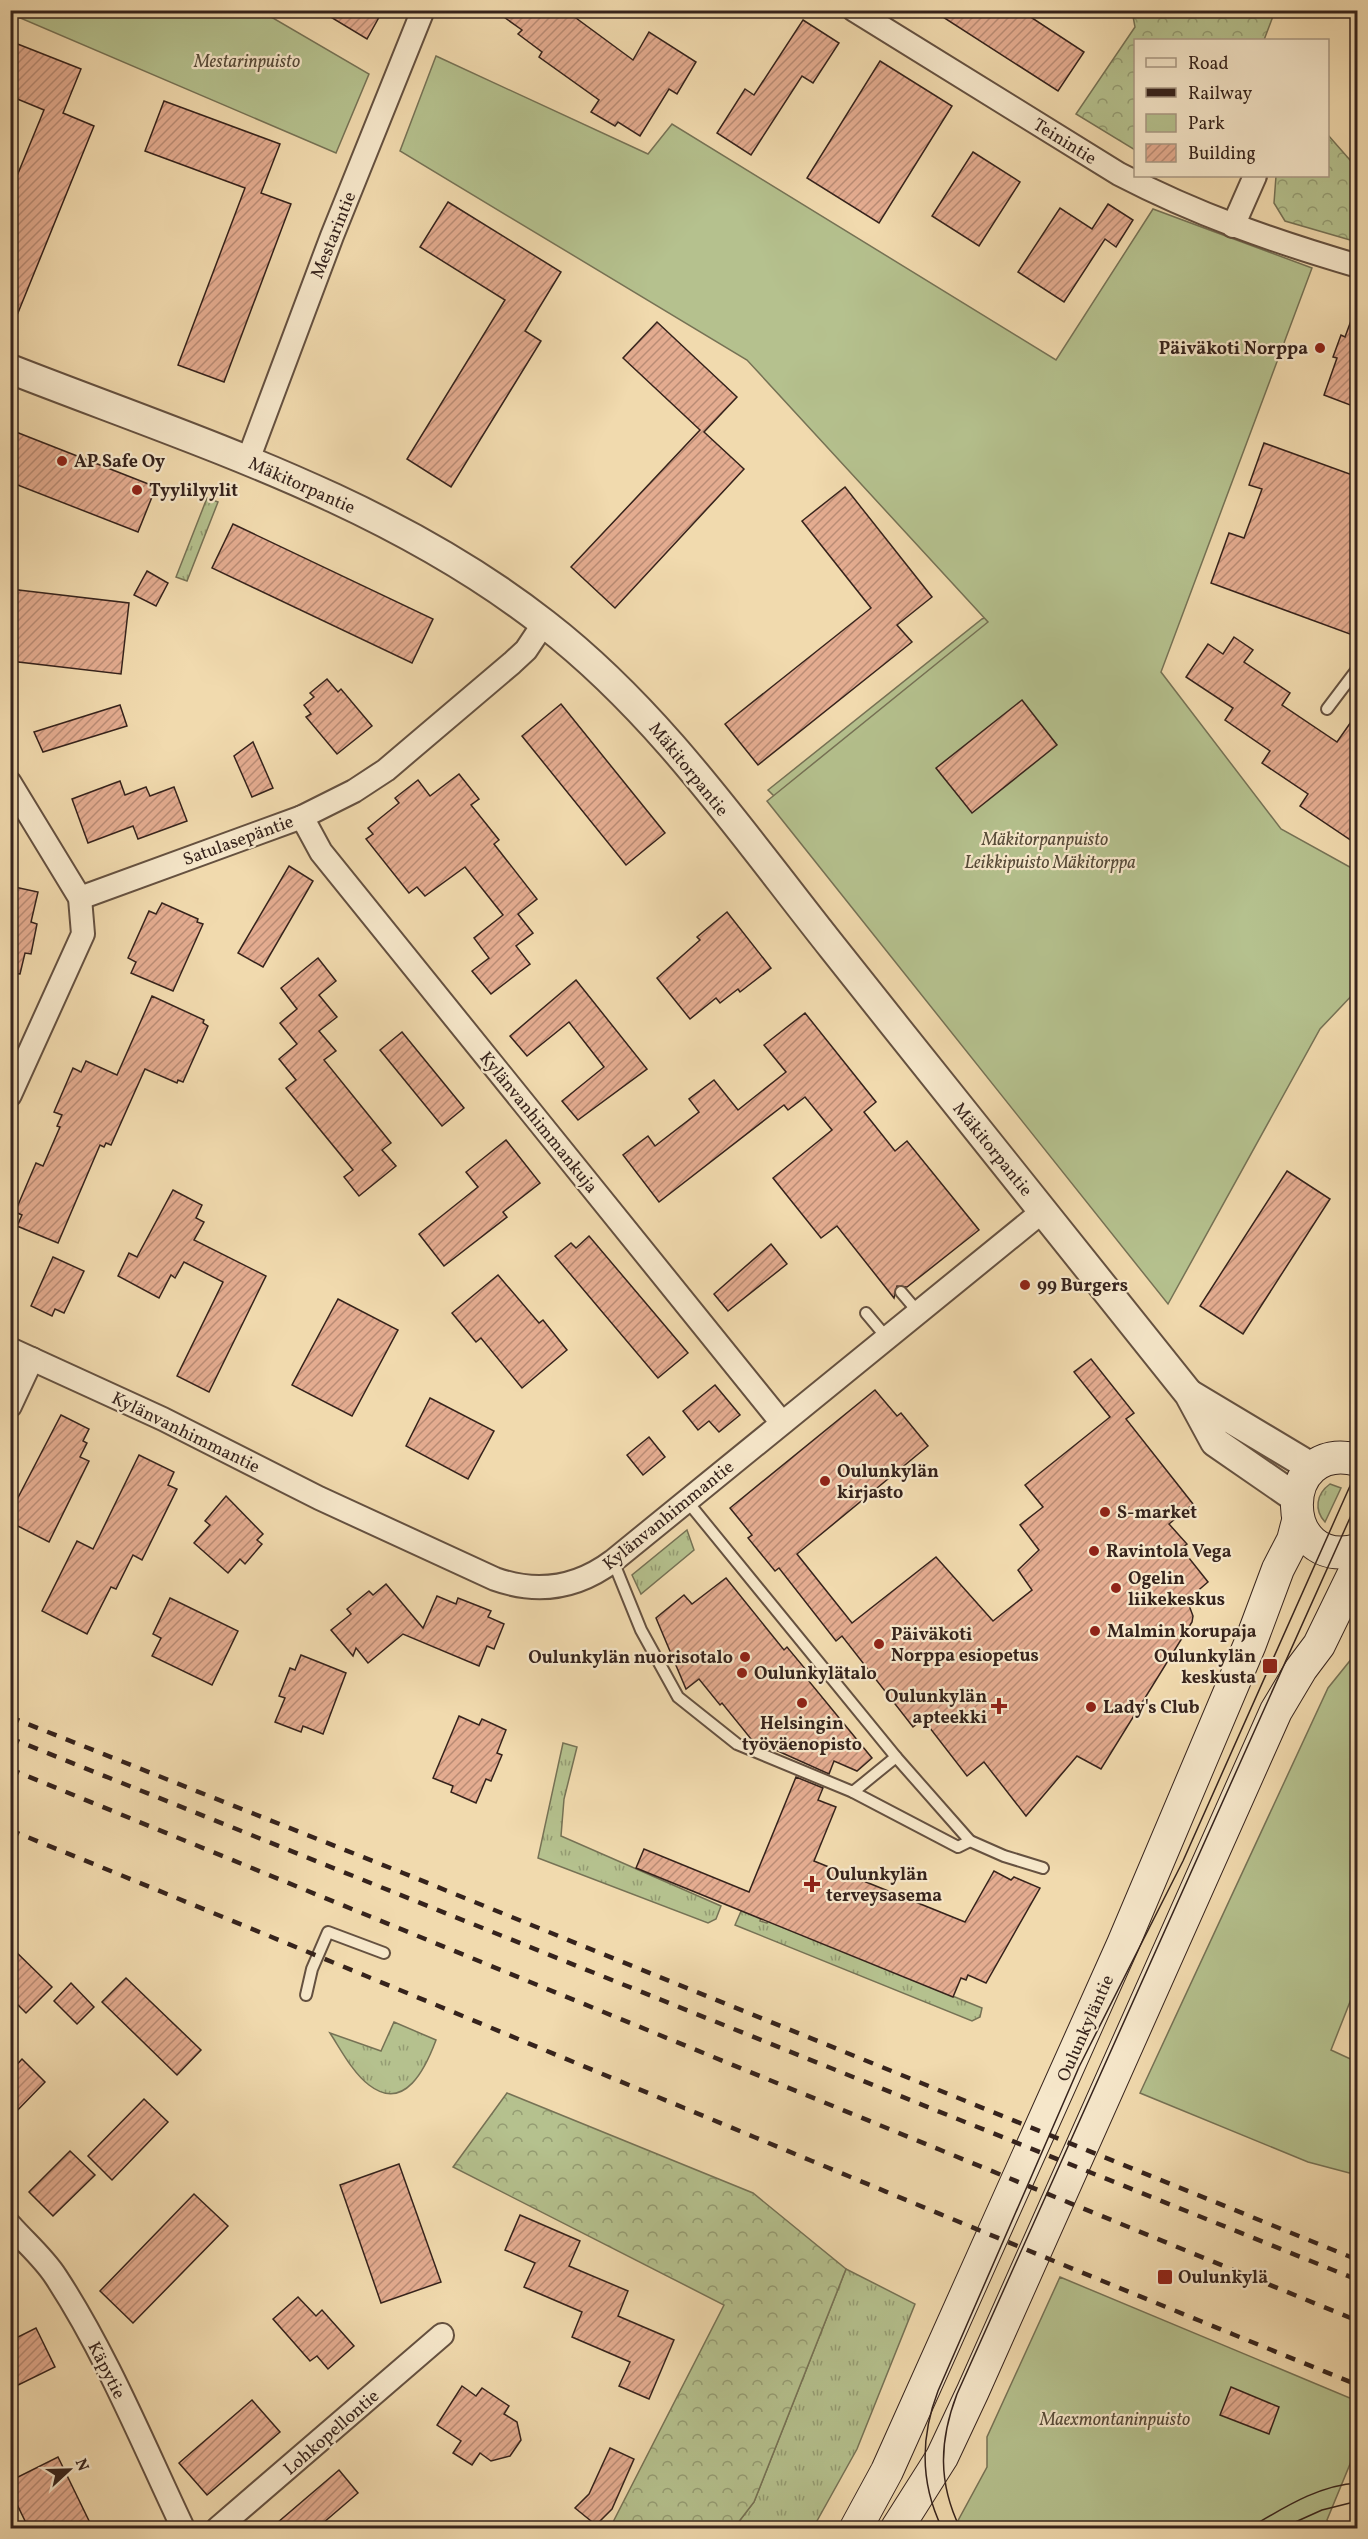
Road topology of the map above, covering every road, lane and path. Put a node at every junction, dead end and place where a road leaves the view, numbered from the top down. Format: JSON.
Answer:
{"nodes":[{"id":1,"x":423,"y":10,"type":"edge"},
{"id":2,"x":854,"y":10,"type":"edge"},
{"id":3,"x":1255,"y":177,"type":"edge"},
{"id":4,"x":1233,"y":226,"type":"junction"},
{"id":5,"x":1358,"y":266,"type":"edge"},
{"id":6,"x":10,"y":369,"type":"edge"},
{"id":7,"x":248,"y":460,"type":"junction"},
{"id":8,"x":544,"y":623,"type":"junction"},
{"id":9,"x":1358,"y":668,"type":"edge"},
{"id":10,"x":1327,"y":710,"type":"dead end"},
{"id":11,"x":10,"y":783,"type":"edge"},
{"id":12,"x":302,"y":817,"type":"junction"},
{"id":13,"x":80,"y":898,"type":"junction"},
{"id":14,"x":10,"y":1095,"type":"edge"},
{"id":15,"x":1043,"y":1211,"type":"junction"},
{"id":16,"x":901,"y":1292,"type":"dead end"},
{"id":17,"x":918,"y":1312,"type":"junction"},
{"id":18,"x":866,"y":1313,"type":"dead end"},
{"id":19,"x":886,"y":1338,"type":"junction"},
{"id":20,"x":10,"y":1349,"type":"edge"},
{"id":21,"x":32,"y":1359,"type":"junction"},
{"id":22,"x":1189,"y":1394,"type":"junction"},
{"id":23,"x":10,"y":1406,"type":"edge"},
{"id":24,"x":782,"y":1423,"type":"junction"},
{"id":25,"x":1358,"y":1460,"type":"edge"},
{"id":26,"x":1313,"y":1468,"type":"junction"},
{"id":27,"x":687,"y":1501,"type":"junction"},
{"id":28,"x":1297,"y":1510,"type":"junction"},
{"id":29,"x":1358,"y":1550,"type":"edge"},
{"id":30,"x":613,"y":1561,"type":"junction"},
{"id":31,"x":1358,"y":1565,"type":"edge"},
{"id":32,"x":896,"y":1757,"type":"junction"},
{"id":33,"x":853,"y":1792,"type":"junction"},
{"id":34,"x":970,"y":1841,"type":"junction"},
{"id":35,"x":1043,"y":1868,"type":"dead end"},
{"id":36,"x":384,"y":1953,"type":"dead end"},
{"id":37,"x":306,"y":1995,"type":"dead end"},
{"id":38,"x":10,"y":2225,"type":"edge"},
{"id":39,"x":442,"y":2335,"type":"dead end"},
{"id":40,"x":183,"y":2529,"type":"edge"},
{"id":41,"x":218,"y":2529,"type":"edge"},
{"id":42,"x":856,"y":2529,"type":"edge"},
{"id":43,"x":897,"y":2529,"type":"edge"}],
"edges":[{"from":1,"to":7,"type":"street","name":"Mestarintie"},
{"from":2,"to":4,"type":"street","name":"Teinintie"},
{"from":3,"to":4,"type":"street"},
{"from":4,"to":5,"type":"street","name":"Teinintie"},
{"from":6,"to":7,"type":"street","name":"Mäkitorpantie"},
{"from":7,"to":8,"type":"street","name":"Mäkitorpantie"},
{"from":8,"to":12,"type":"street","name":"Satulasepäntie"},
{"from":8,"to":15,"type":"street","name":"Mäkitorpantie"},
{"from":9,"to":10,"type":"lane"},
{"from":11,"to":13,"type":"street"},
{"from":12,"to":13,"type":"street","name":"Satulasepäntie"},
{"from":12,"to":24,"type":"street","name":"Kylänvanhimmankuja"},
{"from":13,"to":14,"type":"street"},
{"from":15,"to":17,"type":"street","name":"Kylänvanhimmantie"},
{"from":15,"to":22,"type":"street","name":"Mäkitorpantie"},
{"from":16,"to":17,"type":"lane"},
{"from":17,"to":19,"type":"street","name":"Kylänvanhimmantie"},
{"from":18,"to":19,"type":"lane"},
{"from":19,"to":24,"type":"street","name":"Kylänvanhimmantie"},
{"from":20,"to":21,"type":"street","name":"Kylänvanhimmantie"},
{"from":21,"to":23,"type":"street"},
{"from":21,"to":30,"type":"street","name":"Kylänvanhimmantie"},
{"from":22,"to":26,"type":"street","name":"Mäkitorpantie"},
{"from":22,"to":28,"type":"street","name":"Mäkitorpantie"},
{"from":24,"to":27,"type":"street","name":"Kylänvanhimmantie"},
{"from":25,"to":26,"type":"main road"},
{"from":26,"to":28,"type":"main road","name":"Oulunkyläntie"},
{"from":27,"to":30,"type":"street","name":"Kylänvanhimmantie"},
{"from":27,"to":32,"type":"lane"},
{"from":28,"to":29,"type":"main road"},
{"from":28,"to":42,"type":"main road","name":"Oulunkyläntie"},
{"from":30,"to":33,"type":"lane"},
{"from":31,"to":43,"type":"main road"},
{"from":32,"to":33,"type":"lane"},
{"from":32,"to":34,"type":"lane"},
{"from":33,"to":34,"type":"lane"},
{"from":34,"to":35,"type":"lane"},
{"from":36,"to":37,"type":"lane"},
{"from":38,"to":40,"type":"street","name":"Käpytie"},
{"from":39,"to":41,"type":"street","name":"Lohkopellontie"}]}
